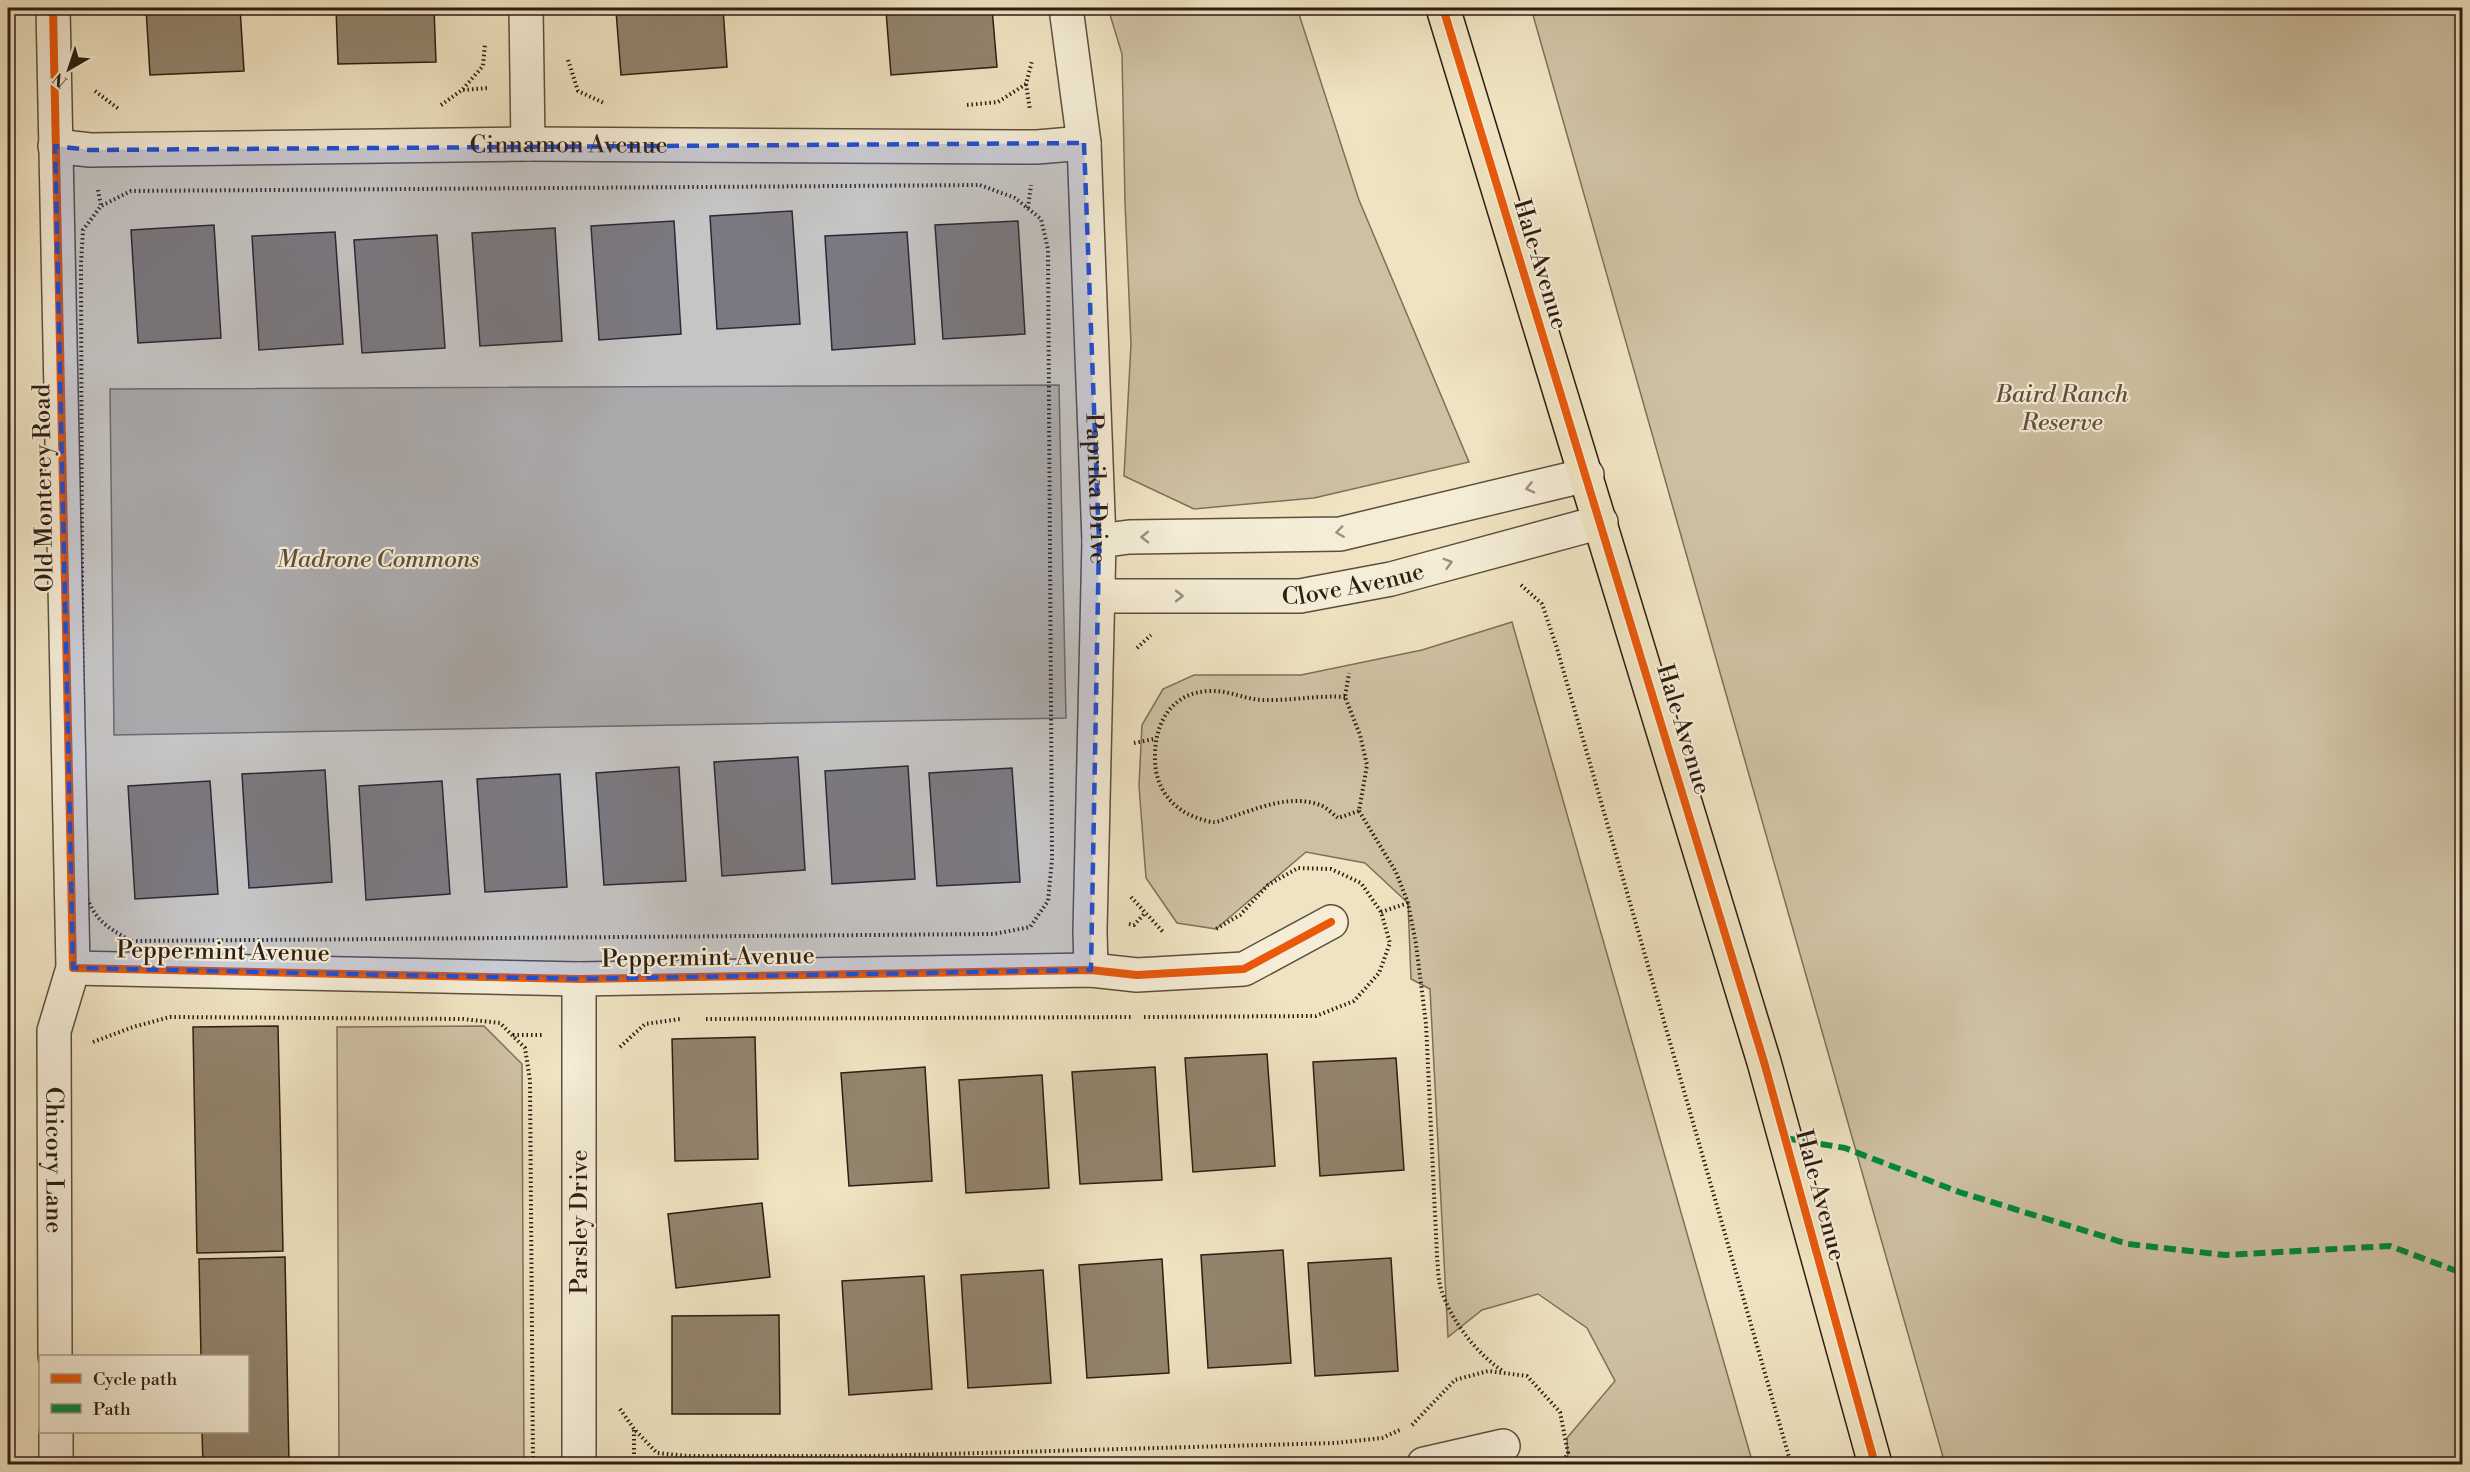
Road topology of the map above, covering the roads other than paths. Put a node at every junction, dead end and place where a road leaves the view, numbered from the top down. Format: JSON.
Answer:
{"nodes":[{"id":1,"x":53,"y":8,"type":"edge"},
{"id":2,"x":526,"y":8,"type":"edge"},
{"id":3,"x":1066,"y":8,"type":"edge"},
{"id":4,"x":1443,"y":8,"type":"edge"},
{"id":5,"x":528,"y":144,"type":"junction"},
{"id":6,"x":1084,"y":144,"type":"junction"},
{"id":7,"x":55,"y":146,"type":"junction"},
{"id":8,"x":1587,"y":475,"type":"junction"},
{"id":9,"x":1601,"y":522,"type":"junction"},
{"id":10,"x":1099,"y":541,"type":"junction"},
{"id":11,"x":1099,"y":596,"type":"junction"},
{"id":12,"x":1331,"y":922,"type":"dead end"},
{"id":13,"x":73,"y":968,"type":"junction"},
{"id":14,"x":1091,"y":970,"type":"junction"},
{"id":15,"x":579,"y":979,"type":"junction"},
{"id":16,"x":55,"y":1355,"type":"edge"},
{"id":17,"x":56,"y":1433,"type":"edge"},
{"id":18,"x":1503,"y":1446,"type":"dead end"},
{"id":19,"x":56,"y":1464,"type":"edge"},
{"id":20,"x":579,"y":1464,"type":"edge"},
{"id":21,"x":1424,"y":1464,"type":"edge"},
{"id":22,"x":1875,"y":1464,"type":"edge"}],
"edges":[{"from":1,"to":7,"type":"street","name":"Old Monterey Road"},
{"from":2,"to":5,"type":"street"},
{"from":3,"to":6,"type":"street","name":"Paprika Drive"},
{"from":4,"to":8,"type":"main road","name":"Hale Avenue"},
{"from":5,"to":6,"type":"street","name":"Cinnamon Avenue"},
{"from":5,"to":7,"type":"street","name":"Cinnamon Avenue"},
{"from":6,"to":10,"type":"street","name":"Paprika Drive"},
{"from":7,"to":13,"type":"street","name":"Old Monterey Road"},
{"from":8,"to":9,"type":"main road","name":"Hale Avenue"},
{"from":8,"to":10,"type":"street","name":"Clove Avenue","one_way":true},
{"from":11,"to":9,"type":"street","name":"Clove Avenue","one_way":true},
{"from":9,"to":22,"type":"main road","name":"Hale Avenue"},
{"from":10,"to":11,"type":"street","name":"Paprika Drive"},
{"from":11,"to":14,"type":"street","name":"Paprika Drive"},
{"from":12,"to":14,"type":"street","name":"Peppermint Avenue"},
{"from":13,"to":15,"type":"street","name":"Peppermint Avenue"},
{"from":13,"to":16,"type":"street","name":"Chicory Lane"},
{"from":14,"to":15,"type":"street","name":"Peppermint Avenue"},
{"from":15,"to":20,"type":"street","name":"Parsley Drive"},
{"from":17,"to":19,"type":"street"},
{"from":18,"to":21,"type":"street"}]}
